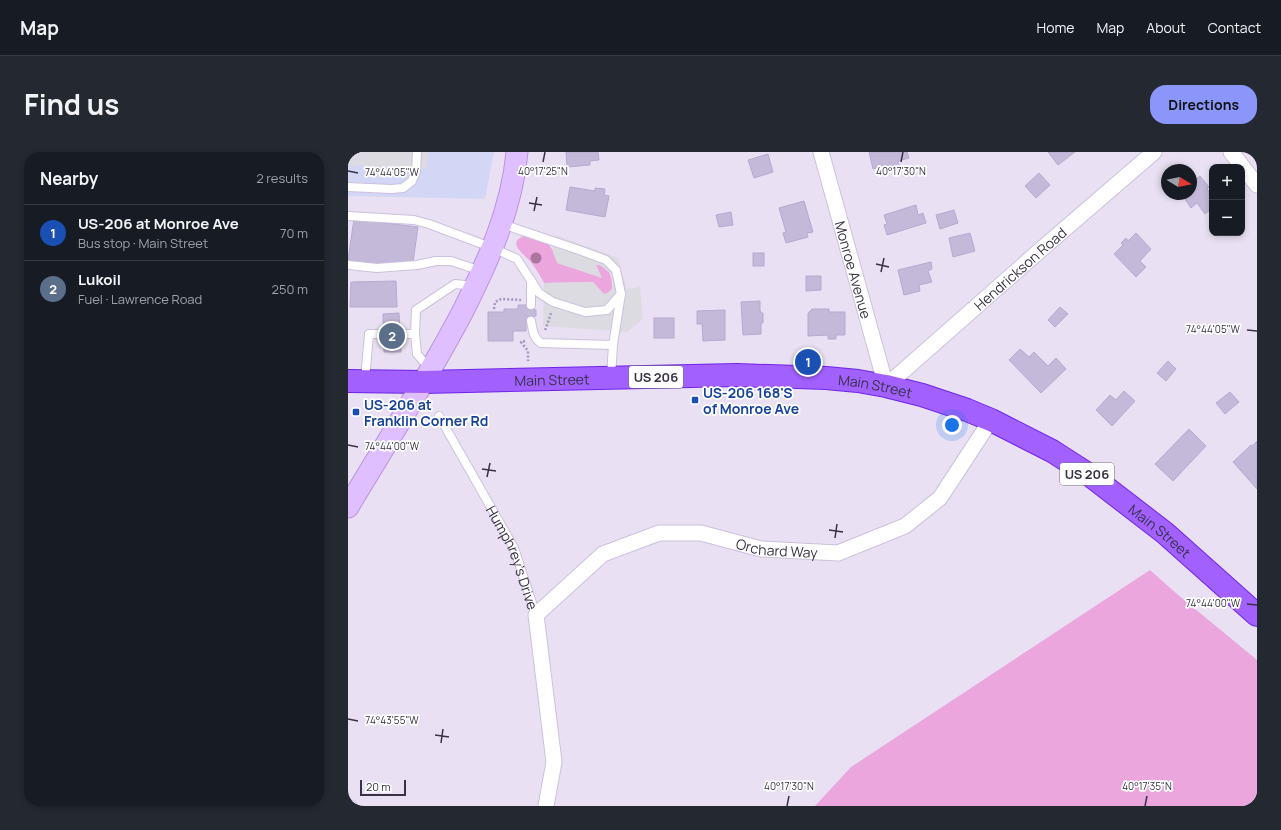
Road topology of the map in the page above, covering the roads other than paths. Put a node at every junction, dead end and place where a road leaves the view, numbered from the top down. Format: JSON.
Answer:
{"nodes":[{"id":1,"x":417,"y":152,"type":"edge"},
{"id":2,"x":517,"y":152,"type":"edge"},
{"id":3,"x":821,"y":152,"type":"edge"},
{"id":4,"x":1154,"y":152,"type":"edge"},
{"id":5,"x":1231,"y":152,"type":"edge"},
{"id":6,"x":1257,"y":185,"type":"edge"},
{"id":7,"x":348,"y":187,"type":"edge"},
{"id":8,"x":348,"y":216,"type":"edge"},
{"id":9,"x":501,"y":224,"type":"junction"},
{"id":10,"x":493,"y":248,"type":"junction"},
{"id":11,"x":348,"y":265,"type":"edge"},
{"id":12,"x":479,"y":279,"type":"junction"},
{"id":13,"x":531,"y":280,"type":"junction"},
{"id":14,"x":621,"y":294,"type":"junction"},
{"id":15,"x":531,"y":305,"type":"dead end"},
{"id":16,"x":531,"y":321,"type":"dead end"},
{"id":17,"x":415,"y":334,"type":"junction"},
{"id":18,"x":613,"y":345,"type":"junction"},
{"id":19,"x":428,"y":376,"type":"junction"},
{"id":20,"x":611,"y":378,"type":"junction"},
{"id":21,"x":354,"y":384,"type":"edge"},
{"id":22,"x":886,"y":386,"type":"junction"},
{"id":23,"x":439,"y":416,"type":"dead end"},
{"id":24,"x":991,"y":420,"type":"junction"},
{"id":25,"x":348,"y":507,"type":"edge"},
{"id":26,"x":1257,"y":614,"type":"edge"},
{"id":27,"x":536,"y":616,"type":"junction"},
{"id":28,"x":546,"y":806,"type":"edge"}],
"edges":[{"from":1,"to":7,"type":"lane"},
{"from":2,"to":9,"type":"street"},
{"from":3,"to":22,"type":"street","name":"Monroe Avenue"},
{"from":4,"to":22,"type":"street","name":"Hendrickson Road"},
{"from":5,"to":6,"type":"street"},
{"from":8,"to":10,"type":"lane"},
{"from":9,"to":10,"type":"street"},
{"from":9,"to":14,"type":"lane"},
{"from":10,"to":12,"type":"street"},
{"from":10,"to":13,"type":"lane"},
{"from":11,"to":12,"type":"lane"},
{"from":12,"to":17,"type":"lane"},
{"from":12,"to":19,"type":"street"},
{"from":13,"to":14,"type":"lane"},
{"from":13,"to":15,"type":"lane"},
{"from":14,"to":18,"type":"lane"},
{"from":16,"to":18,"type":"lane"},
{"from":17,"to":19,"type":"lane"},
{"from":17,"to":21,"type":"lane"},
{"from":18,"to":20,"type":"lane"},
{"from":19,"to":20,"type":"highway","name":"Main Street","number":"US 206"},
{"from":19,"to":21,"type":"highway","number":"US 206"},
{"from":19,"to":25,"type":"street"},
{"from":20,"to":22,"type":"highway","name":"Main Street","number":"US 206"},
{"from":22,"to":24,"type":"highway","name":"Main Street","number":"US 206"},
{"from":23,"to":27,"type":"lane","name":"Humphrey's Drive"},
{"from":24,"to":26,"type":"highway","name":"Main Street","number":"US 206"},
{"from":24,"to":27,"type":"street","name":"Orchard Way"},
{"from":27,"to":28,"type":"street","name":"Humphrey's Drive"}]}
